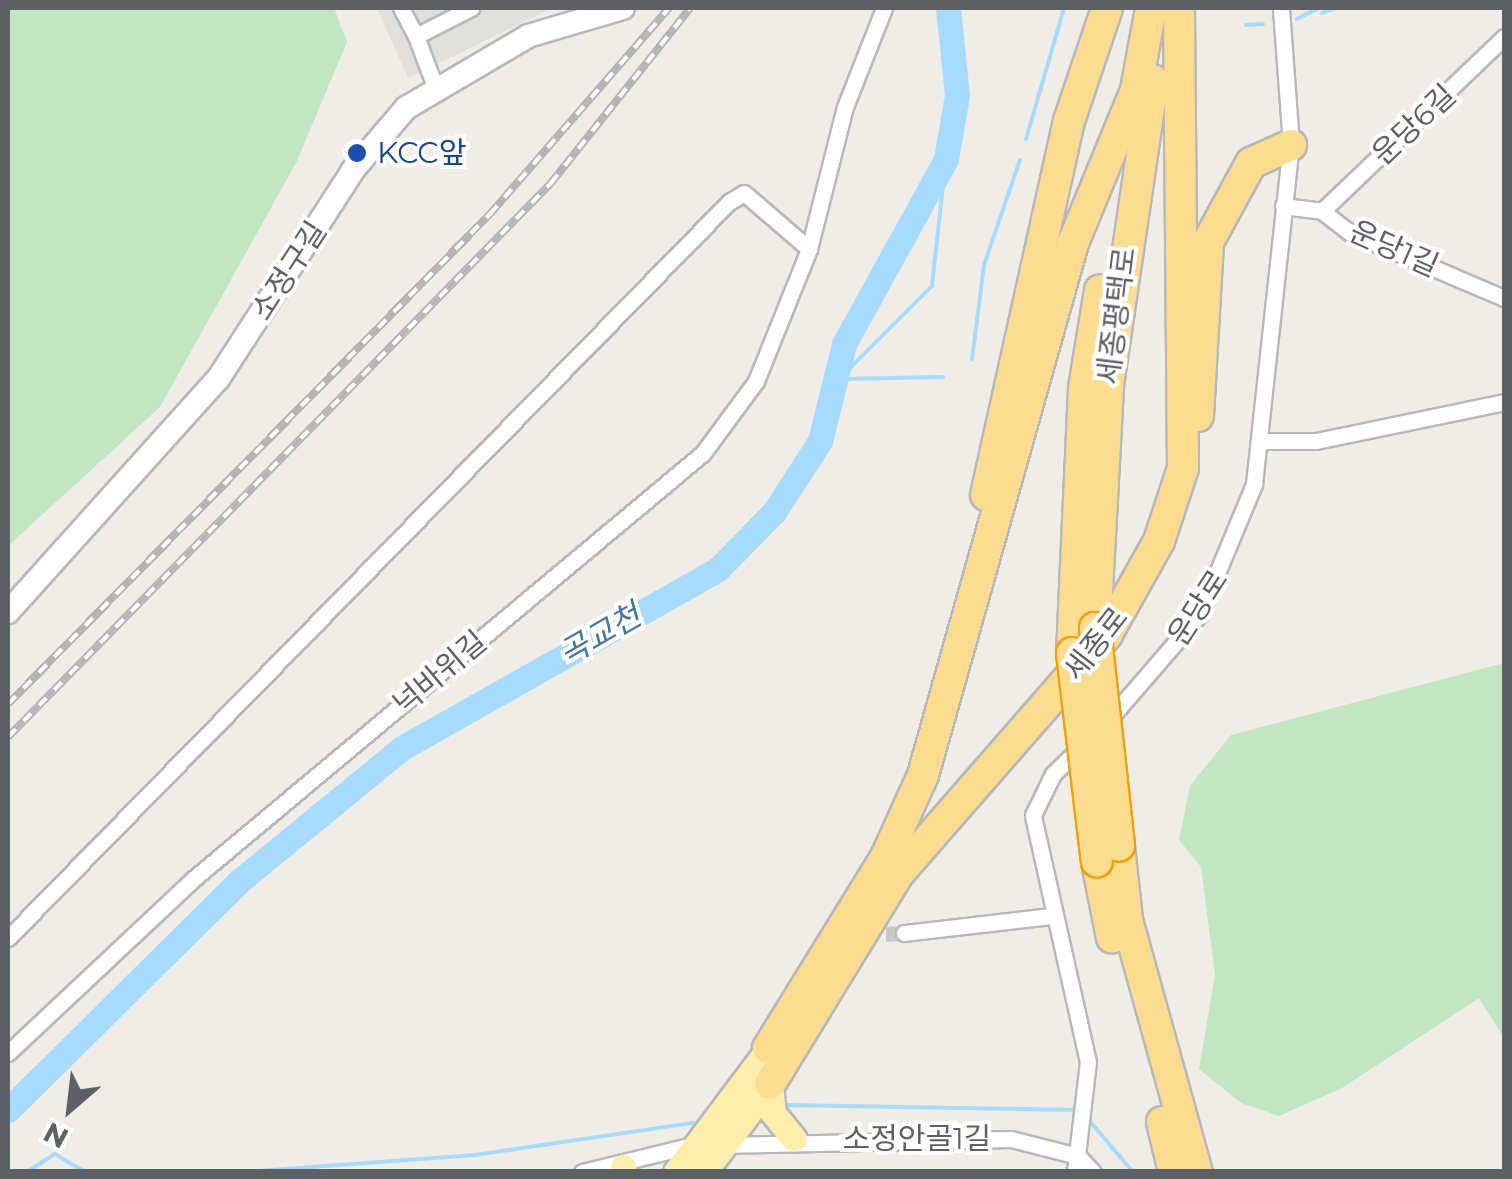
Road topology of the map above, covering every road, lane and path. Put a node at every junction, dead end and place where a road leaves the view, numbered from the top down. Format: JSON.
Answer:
{"nodes":[{"id":1,"x":401,"y":8,"type":"edge"},
{"id":2,"x":471,"y":8,"type":"edge"},
{"id":3,"x":623,"y":8,"type":"edge"},
{"id":4,"x":884,"y":8,"type":"edge"},
{"id":5,"x":1107,"y":8,"type":"edge"},
{"id":6,"x":1151,"y":8,"type":"edge"},
{"id":7,"x":1166,"y":8,"type":"edge"},
{"id":8,"x":1180,"y":8,"type":"edge"},
{"id":9,"x":1281,"y":8,"type":"edge"},
{"id":10,"x":416,"y":36,"type":"junction"},
{"id":11,"x":1504,"y":36,"type":"edge"},
{"id":12,"x":434,"y":84,"type":"junction"},
{"id":13,"x":1136,"y":90,"type":"junction"},
{"id":14,"x":1291,"y":144,"type":"junction"},
{"id":15,"x":1283,"y":206,"type":"junction"},
{"id":16,"x":1322,"y":211,"type":"junction"},
{"id":17,"x":808,"y":249,"type":"junction"},
{"id":18,"x":1504,"y":298,"type":"edge"},
{"id":19,"x":1504,"y":402,"type":"edge"},
{"id":20,"x":1261,"y":442,"type":"junction"},
{"id":21,"x":1160,"y":541,"type":"junction"},
{"id":22,"x":8,"y":612,"type":"edge"},
{"id":23,"x":954,"y":670,"type":"junction"},
{"id":24,"x":1108,"y":854,"type":"junction"},
{"id":25,"x":1050,"y":916,"type":"junction"},
{"id":26,"x":904,"y":933,"type":"tunnel mouth"},
{"id":27,"x":8,"y":938,"type":"edge"},
{"id":28,"x":8,"y":1053,"type":"edge"},
{"id":29,"x":767,"y":1069,"type":"junction"},
{"id":30,"x":794,"y":1139,"type":"junction"},
{"id":31,"x":713,"y":1144,"type":"junction"},
{"id":32,"x":1076,"y":1164,"type":"edge"},
{"id":33,"x":623,"y":1169,"type":"edge"},
{"id":34,"x":582,"y":1172,"type":"edge"},
{"id":35,"x":676,"y":1172,"type":"edge"},
{"id":36,"x":704,"y":1172,"type":"edge"},
{"id":37,"x":1093,"y":1172,"type":"edge"},
{"id":38,"x":1174,"y":1172,"type":"edge"},
{"id":39,"x":1197,"y":1172,"type":"edge"}],
"edges":[{"from":1,"to":10,"type":"street"},
{"from":2,"to":10,"type":"street"},
{"from":3,"to":12,"type":"street","name":"소정구길"},
{"from":4,"to":17,"type":"street","name":"넉바위길"},
{"from":5,"to":23,"type":"highway"},
{"from":6,"to":13,"type":"highway","name":"세종로"},
{"from":7,"to":24,"type":"highway","name":"세종평택로","bridge":true},
{"from":8,"to":21,"type":"highway","name":"세종로"},
{"from":9,"to":14,"type":"street","name":"운당로"},
{"from":10,"to":12,"type":"street"},
{"from":11,"to":16,"type":"street","name":"운당6길"},
{"from":12,"to":22,"type":"street","name":"소정구길"},
{"from":13,"to":23,"type":"highway","name":"세종로"},
{"from":13,"to":24,"type":"highway","name":"세종평택로","bridge":true},
{"from":14,"to":15,"type":"street","name":"운당로"},
{"from":14,"to":21,"type":"highway"},
{"from":15,"to":16,"type":"street","name":"운당1길"},
{"from":15,"to":20,"type":"street","name":"운당로"},
{"from":16,"to":18,"type":"street","name":"운당1길"},
{"from":17,"to":27,"type":"street"},
{"from":17,"to":28,"type":"street","name":"넉바위길"},
{"from":19,"to":20,"type":"street"},
{"from":20,"to":25,"type":"street","name":"운당로"},
{"from":21,"to":29,"type":"highway","name":"세종로"},
{"from":23,"to":29,"type":"highway","name":"세종로"},
{"from":24,"to":38,"type":"highway"},
{"from":24,"to":39,"type":"highway"},
{"from":25,"to":26,"type":"street"},
{"from":25,"to":32,"type":"street","name":"운당로"},
{"from":29,"to":30,"type":"main road"},
{"from":29,"to":31,"type":"main road","name":"세종로"},
{"from":30,"to":31,"type":"street","name":"소정안골1길"},
{"from":30,"to":32,"type":"street","name":"소정안골1길"},
{"from":31,"to":33,"type":"street","name":"소정안골1길"},
{"from":31,"to":35,"type":"main road","name":"세종로"},
{"from":31,"to":36,"type":"main road","name":"세종로"},
{"from":32,"to":37,"type":"street"},
{"from":33,"to":34,"type":"street"}]}
